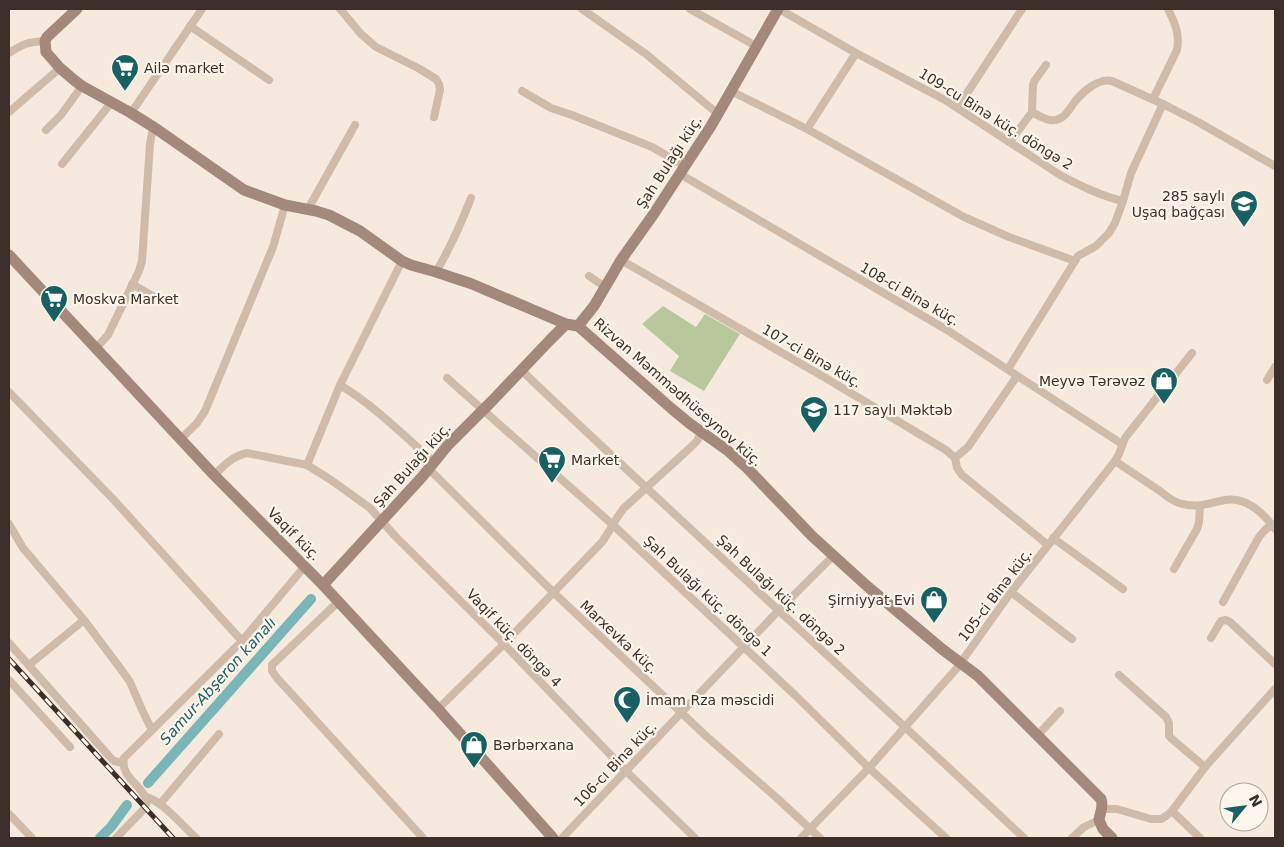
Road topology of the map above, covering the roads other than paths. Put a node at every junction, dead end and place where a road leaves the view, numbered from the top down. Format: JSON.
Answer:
{"nodes":[{"id":1,"x":77,"y":9,"type":"edge"},
{"id":2,"x":202,"y":9,"type":"edge"},
{"id":3,"x":340,"y":9,"type":"edge"},
{"id":4,"x":582,"y":9,"type":"edge"},
{"id":5,"x":690,"y":9,"type":"edge"},
{"id":6,"x":778,"y":9,"type":"edge"},
{"id":7,"x":1022,"y":9,"type":"edge"},
{"id":8,"x":1168,"y":9,"type":"edge"},
{"id":9,"x":190,"y":26,"type":"junction"},
{"id":10,"x":45,"y":41,"type":"junction"},
{"id":11,"x":756,"y":46,"type":"junction"},
{"id":12,"x":856,"y":53,"type":"junction"},
{"id":13,"x":9,"y":54,"type":"edge"},
{"id":14,"x":1046,"y":65,"type":"dead end"},
{"id":15,"x":60,"y":68,"type":"junction"},
{"id":16,"x":269,"y":80,"type":"dead end"},
{"id":17,"x":82,"y":86,"type":"junction"},
{"id":18,"x":522,"y":91,"type":"dead end"},
{"id":19,"x":731,"y":92,"type":"junction"},
{"id":20,"x":1152,"y":99,"type":"junction"},
{"id":21,"x":111,"y":103,"type":"junction"},
{"id":22,"x":1163,"y":104,"type":"junction"},
{"id":23,"x":958,"y":107,"type":"junction"},
{"id":24,"x":9,"y":112,"type":"edge"},
{"id":25,"x":1032,"y":112,"type":"junction"},
{"id":26,"x":131,"y":113,"type":"junction"},
{"id":27,"x":718,"y":114,"type":"junction"},
{"id":28,"x":434,"y":117,"type":"dead end"},
{"id":29,"x":356,"y":125,"type":"dead end"},
{"id":30,"x":155,"y":128,"type":"junction"},
{"id":31,"x":808,"y":129,"type":"junction"},
{"id":32,"x":46,"y":130,"type":"dead end"},
{"id":33,"x":1010,"y":142,"type":"junction"},
{"id":34,"x":62,"y":164,"type":"dead end"},
{"id":35,"x":1275,"y":166,"type":"edge"},
{"id":36,"x":683,"y":170,"type":"junction"},
{"id":37,"x":471,"y":198,"type":"dead end"},
{"id":38,"x":1123,"y":201,"type":"junction"},
{"id":39,"x":285,"y":205,"type":"junction"},
{"id":40,"x":308,"y":209,"type":"junction"},
{"id":41,"x":9,"y":255,"type":"edge"},
{"id":42,"x":621,"y":260,"type":"junction"},
{"id":43,"x":402,"y":261,"type":"junction"},
{"id":44,"x":1074,"y":261,"type":"junction"},
{"id":45,"x":436,"y":272,"type":"junction"},
{"id":46,"x":589,"y":276,"type":"dead end"},
{"id":47,"x":132,"y":284,"type":"junction"},
{"id":48,"x":605,"y":287,"type":"junction"},
{"id":49,"x":161,"y":301,"type":"dead end"},
{"id":50,"x":566,"y":324,"type":"junction"},
{"id":51,"x":578,"y":326,"type":"junction"},
{"id":52,"x":95,"y":349,"type":"junction"},
{"id":53,"x":1192,"y":353,"type":"dead end"},
{"id":54,"x":1275,"y":368,"type":"edge"},
{"id":55,"x":1008,"y":369,"type":"junction"},
{"id":56,"x":521,"y":370,"type":"junction"},
{"id":57,"x":1017,"y":376,"type":"junction"},
{"id":58,"x":447,"y":378,"type":"dead end"},
{"id":59,"x":1267,"y":380,"type":"dead end"},
{"id":60,"x":340,"y":385,"type":"junction"},
{"id":61,"x":9,"y":392,"type":"edge"},
{"id":62,"x":484,"y":409,"type":"junction"},
{"id":63,"x":702,"y":433,"type":"junction"},
{"id":64,"x":181,"y":440,"type":"junction"},
{"id":65,"x":1122,"y":444,"type":"junction"},
{"id":66,"x":955,"y":458,"type":"junction"},
{"id":67,"x":1115,"y":461,"type":"junction"},
{"id":68,"x":306,"y":465,"type":"junction"},
{"id":69,"x":431,"y":466,"type":"junction"},
{"id":70,"x":214,"y":475,"type":"junction"},
{"id":71,"x":645,"y":487,"type":"junction"},
{"id":72,"x":1200,"y":506,"type":"junction"},
{"id":73,"x":382,"y":521,"type":"junction"},
{"id":74,"x":9,"y":524,"type":"edge"},
{"id":75,"x":613,"y":525,"type":"junction"},
{"id":76,"x":1274,"y":526,"type":"edge"},
{"id":77,"x":1053,"y":538,"type":"junction"},
{"id":78,"x":1048,"y":545,"type":"junction"},
{"id":79,"x":833,"y":556,"type":"junction"},
{"id":80,"x":305,"y":566,"type":"junction"},
{"id":81,"x":1174,"y":569,"type":"dead end"},
{"id":82,"x":323,"y":585,"type":"junction"},
{"id":83,"x":1123,"y":589,"type":"dead end"},
{"id":84,"x":553,"y":592,"type":"junction"},
{"id":85,"x":1011,"y":592,"type":"junction"},
{"id":86,"x":339,"y":601,"type":"junction"},
{"id":87,"x":1223,"y":602,"type":"dead end"},
{"id":88,"x":779,"y":610,"type":"junction"},
{"id":89,"x":84,"y":620,"type":"junction"},
{"id":90,"x":1211,"y":638,"type":"dead end"},
{"id":91,"x":1072,"y":639,"type":"dead end"},
{"id":92,"x":242,"y":641,"type":"junction"},
{"id":93,"x":9,"y":643,"type":"edge"},
{"id":94,"x":504,"y":644,"type":"junction"},
{"id":95,"x":744,"y":647,"type":"junction"},
{"id":96,"x":961,"y":662,"type":"junction"},
{"id":97,"x":1275,"y":664,"type":"edge"},
{"id":98,"x":29,"y":665,"type":"junction"},
{"id":99,"x":1119,"y":675,"type":"dead end"},
{"id":100,"x":9,"y":680,"type":"edge"},
{"id":101,"x":1275,"y":688,"type":"edge"},
{"id":102,"x":438,"y":709,"type":"junction"},
{"id":103,"x":1060,"y":711,"type":"dead end"},
{"id":104,"x":681,"y":713,"type":"junction"},
{"id":105,"x":905,"y":726,"type":"junction"},
{"id":106,"x":152,"y":730,"type":"junction"},
{"id":107,"x":219,"y":734,"type":"dead end"},
{"id":108,"x":1038,"y":735,"type":"junction"},
{"id":109,"x":70,"y":747,"type":"dead end"},
{"id":110,"x":123,"y":763,"type":"junction"},
{"id":111,"x":1206,"y":767,"type":"junction"},
{"id":112,"x":869,"y":768,"type":"junction"},
{"id":113,"x":626,"y":771,"type":"junction"},
{"id":114,"x":146,"y":798,"type":"junction"},
{"id":115,"x":160,"y":804,"type":"junction"},
{"id":116,"x":1172,"y":811,"type":"junction"},
{"id":117,"x":9,"y":814,"type":"edge"},
{"id":118,"x":1100,"y":814,"type":"junction"},
{"id":119,"x":810,"y":828,"type":"junction"},
{"id":120,"x":32,"y":838,"type":"edge"},
{"id":121,"x":116,"y":838,"type":"edge"},
{"id":122,"x":196,"y":838,"type":"edge"},
{"id":123,"x":423,"y":838,"type":"edge"},
{"id":124,"x":553,"y":838,"type":"edge"},
{"id":125,"x":562,"y":838,"type":"edge"},
{"id":126,"x":695,"y":838,"type":"edge"},
{"id":127,"x":800,"y":838,"type":"edge"},
{"id":128,"x":820,"y":838,"type":"edge"},
{"id":129,"x":946,"y":838,"type":"edge"},
{"id":130,"x":1024,"y":838,"type":"edge"},
{"id":131,"x":1072,"y":838,"type":"edge"},
{"id":132,"x":1112,"y":838,"type":"edge"},
{"id":133,"x":1200,"y":838,"type":"edge"}],
"edges":[{"from":1,"to":10,"type":"street"},
{"from":2,"to":9,"type":"street"},
{"from":3,"to":28,"type":"street"},
{"from":4,"to":27,"type":"street"},
{"from":5,"to":11,"type":"street"},
{"from":6,"to":11,"type":"street","name":"Şah Bulağı küç."},
{"from":6,"to":12,"type":"street","name":"109-cu Binə küç. döngə 2"},
{"from":7,"to":23,"type":"street"},
{"from":8,"to":20,"type":"street"},
{"from":9,"to":16,"type":"street"},
{"from":9,"to":26,"type":"street"},
{"from":10,"to":13,"type":"street"},
{"from":10,"to":15,"type":"street","name":"Rizvan Məmmədhüseynov küç."},
{"from":11,"to":19,"type":"street","name":"Şah Bulağı küç."},
{"from":12,"to":23,"type":"street","name":"109-cu Binə küç. döngə 2"},
{"from":12,"to":31,"type":"street"},
{"from":14,"to":25,"type":"street"},
{"from":15,"to":17,"type":"street","name":"Rizvan Məmmədhüseynov küç."},
{"from":15,"to":24,"type":"street"},
{"from":17,"to":21,"type":"street","name":"Rizvan Məmmədhüseynov küç."},
{"from":17,"to":32,"type":"street"},
{"from":18,"to":36,"type":"street","name":"108-ci Binə küç."},
{"from":19,"to":27,"type":"street","name":"Şah Bulağı küç."},
{"from":19,"to":31,"type":"street"},
{"from":20,"to":22,"type":"street"},
{"from":20,"to":25,"type":"street"},
{"from":21,"to":26,"type":"street","name":"Rizvan Məmmədhüseynov küç."},
{"from":21,"to":34,"type":"street"},
{"from":22,"to":35,"type":"street"},
{"from":22,"to":38,"type":"street"},
{"from":23,"to":33,"type":"street","name":"109-cu Binə küç. döngə 2"},
{"from":25,"to":33,"type":"street"},
{"from":26,"to":30,"type":"street","name":"Rizvan Məmmədhüseynov küç."},
{"from":27,"to":36,"type":"street","name":"Şah Bulağı küç."},
{"from":29,"to":40,"type":"street"},
{"from":30,"to":39,"type":"street","name":"Rizvan Məmmədhüseynov küç."},
{"from":30,"to":47,"type":"street"},
{"from":31,"to":44,"type":"street"},
{"from":33,"to":38,"type":"street","name":"109-cu Binə küç. döngə 2"},
{"from":36,"to":42,"type":"street","name":"Şah Bulağı küç."},
{"from":36,"to":55,"type":"street","name":"108-ci Binə küç."},
{"from":37,"to":45,"type":"street"},
{"from":38,"to":44,"type":"street"},
{"from":39,"to":40,"type":"street","name":"Rizvan Məmmədhüseynov küç."},
{"from":39,"to":64,"type":"street"},
{"from":40,"to":43,"type":"street","name":"Rizvan Məmmədhüseynov küç."},
{"from":41,"to":52,"type":"street","name":"Vaqif küç."},
{"from":42,"to":48,"type":"street","name":"Şah Bulağı küç."},
{"from":42,"to":66,"type":"street","name":"107-ci Binə küç."},
{"from":43,"to":45,"type":"street","name":"Rizvan Məmmədhüseynov küç."},
{"from":43,"to":60,"type":"street"},
{"from":44,"to":55,"type":"street"},
{"from":45,"to":50,"type":"street","name":"Rizvan Məmmədhüseynov küç."},
{"from":46,"to":48,"type":"street"},
{"from":47,"to":49,"type":"street"},
{"from":47,"to":52,"type":"street"},
{"from":48,"to":51,"type":"street","name":"Şah Bulağı küç."},
{"from":50,"to":51,"type":"street","name":"Rizvan Məmmədhüseynov küç."},
{"from":50,"to":56,"type":"street","name":"Şah Bulağı küç."},
{"from":51,"to":63,"type":"street","name":"Rizvan Məmmədhüseynov küç."},
{"from":52,"to":64,"type":"street","name":"Vaqif küç."},
{"from":53,"to":65,"type":"street","name":"105-ci Binə küç."},
{"from":54,"to":59,"type":"street"},
{"from":55,"to":57,"type":"street","name":"108-ci Binə küç."},
{"from":56,"to":62,"type":"street","name":"Şah Bulağı küç."},
{"from":56,"to":71,"type":"street","name":"Şah Bulağı küç. döngə 2"},
{"from":57,"to":65,"type":"street","name":"108-ci Binə küç."},
{"from":57,"to":66,"type":"street"},
{"from":58,"to":62,"type":"street","name":"Şah Bulağı küç. döngə 1"},
{"from":60,"to":68,"type":"street"},
{"from":60,"to":69,"type":"street","name":"Marxevka küç."},
{"from":61,"to":92,"type":"street"},
{"from":62,"to":69,"type":"street","name":"Şah Bulağı küç."},
{"from":62,"to":75,"type":"street","name":"Şah Bulağı küç. döngə 1"},
{"from":63,"to":71,"type":"street"},
{"from":63,"to":79,"type":"street","name":"Rizvan Məmmədhüseynov küç."},
{"from":64,"to":70,"type":"street","name":"Vaqif küç."},
{"from":65,"to":67,"type":"street","name":"105-ci Binə küç."},
{"from":66,"to":78,"type":"street","name":"107-ci Binə küç."},
{"from":67,"to":72,"type":"street"},
{"from":67,"to":77,"type":"street","name":"105-ci Binə küç."},
{"from":68,"to":70,"type":"street","name":"Vaqif küç. döngə 4"},
{"from":68,"to":73,"type":"street","name":"Vaqif küç. döngə 4"},
{"from":69,"to":73,"type":"street","name":"Şah Bulağı küç."},
{"from":69,"to":84,"type":"street","name":"Marxevka küç."},
{"from":70,"to":80,"type":"street","name":"Vaqif küç."},
{"from":71,"to":75,"type":"street"},
{"from":71,"to":88,"type":"street","name":"Şah Bulağı küç. döngə 2"},
{"from":72,"to":76,"type":"street"},
{"from":72,"to":81,"type":"street"},
{"from":73,"to":82,"type":"street","name":"Şah Bulağı küç."},
{"from":73,"to":94,"type":"street","name":"Vaqif küç. döngə 4"},
{"from":74,"to":89,"type":"street"},
{"from":75,"to":84,"type":"street"},
{"from":75,"to":95,"type":"street","name":"Şah Bulağı küç. döngə 1"},
{"from":76,"to":87,"type":"street"},
{"from":77,"to":78,"type":"street","name":"105-ci Binə küç."},
{"from":77,"to":83,"type":"street"},
{"from":78,"to":85,"type":"street","name":"105-ci Binə küç."},
{"from":79,"to":88,"type":"street","name":"106-cı Binə küç."},
{"from":79,"to":96,"type":"street","name":"Rizvan Məmmədhüseynov küç."},
{"from":80,"to":82,"type":"street","name":"Vaqif küç."},
{"from":80,"to":92,"type":"street"},
{"from":82,"to":86,"type":"street","name":"Vaqif küç."},
{"from":84,"to":94,"type":"street"},
{"from":84,"to":104,"type":"street","name":"Marxevka küç."},
{"from":85,"to":91,"type":"street"},
{"from":85,"to":96,"type":"street","name":"105-ci Binə küç."},
{"from":86,"to":102,"type":"street","name":"Vaqif küç."},
{"from":86,"to":123,"type":"street"},
{"from":88,"to":95,"type":"street","name":"106-cı Binə küç."},
{"from":88,"to":105,"type":"street","name":"Şah Bulağı küç. döngə 2"},
{"from":89,"to":98,"type":"street"},
{"from":89,"to":106,"type":"street"},
{"from":90,"to":97,"type":"street"},
{"from":92,"to":106,"type":"street"},
{"from":93,"to":98,"type":"street"},
{"from":94,"to":102,"type":"street"},
{"from":94,"to":113,"type":"street","name":"Vaqif küç. döngə 4"},
{"from":95,"to":104,"type":"street","name":"106-cı Binə küç."},
{"from":95,"to":112,"type":"street","name":"Şah Bulağı küç. döngə 1"},
{"from":96,"to":105,"type":"street","name":"105-ci Binə küç."},
{"from":96,"to":108,"type":"street","name":"Rizvan Məmmədhüseynov küç."},
{"from":98,"to":110,"type":"street"},
{"from":99,"to":111,"type":"street"},
{"from":100,"to":109,"type":"street"},
{"from":101,"to":111,"type":"street"},
{"from":102,"to":124,"type":"street","name":"Vaqif küç."},
{"from":103,"to":108,"type":"street"},
{"from":104,"to":113,"type":"street","name":"106-cı Binə küç."},
{"from":104,"to":119,"type":"street","name":"Marxevka küç."},
{"from":105,"to":112,"type":"street","name":"105-ci Binə küç."},
{"from":105,"to":130,"type":"street","name":"Şah Bulağı küç. döngə 2"},
{"from":106,"to":110,"type":"street"},
{"from":107,"to":115,"type":"street"},
{"from":108,"to":118,"type":"street","name":"Rizvan Məmmədhüseynov küç."},
{"from":110,"to":114,"type":"street"},
{"from":111,"to":116,"type":"street"},
{"from":112,"to":119,"type":"street","name":"105-ci Binə küç."},
{"from":112,"to":129,"type":"street","name":"Şah Bulağı küç. döngə 1"},
{"from":113,"to":125,"type":"street","name":"106-cı Binə küç."},
{"from":113,"to":126,"type":"street","name":"Vaqif küç. döngə 4"},
{"from":114,"to":115,"type":"street"},
{"from":114,"to":121,"type":"street"},
{"from":115,"to":122,"type":"street"},
{"from":116,"to":118,"type":"street"},
{"from":116,"to":133,"type":"street"},
{"from":117,"to":120,"type":"street"},
{"from":118,"to":131,"type":"street"},
{"from":118,"to":132,"type":"street","name":"Rizvan Məmmədhüseynov küç."},
{"from":119,"to":127,"type":"street","name":"105-ci Binə küç."},
{"from":119,"to":128,"type":"street","name":"Marxevka küç."}]}
